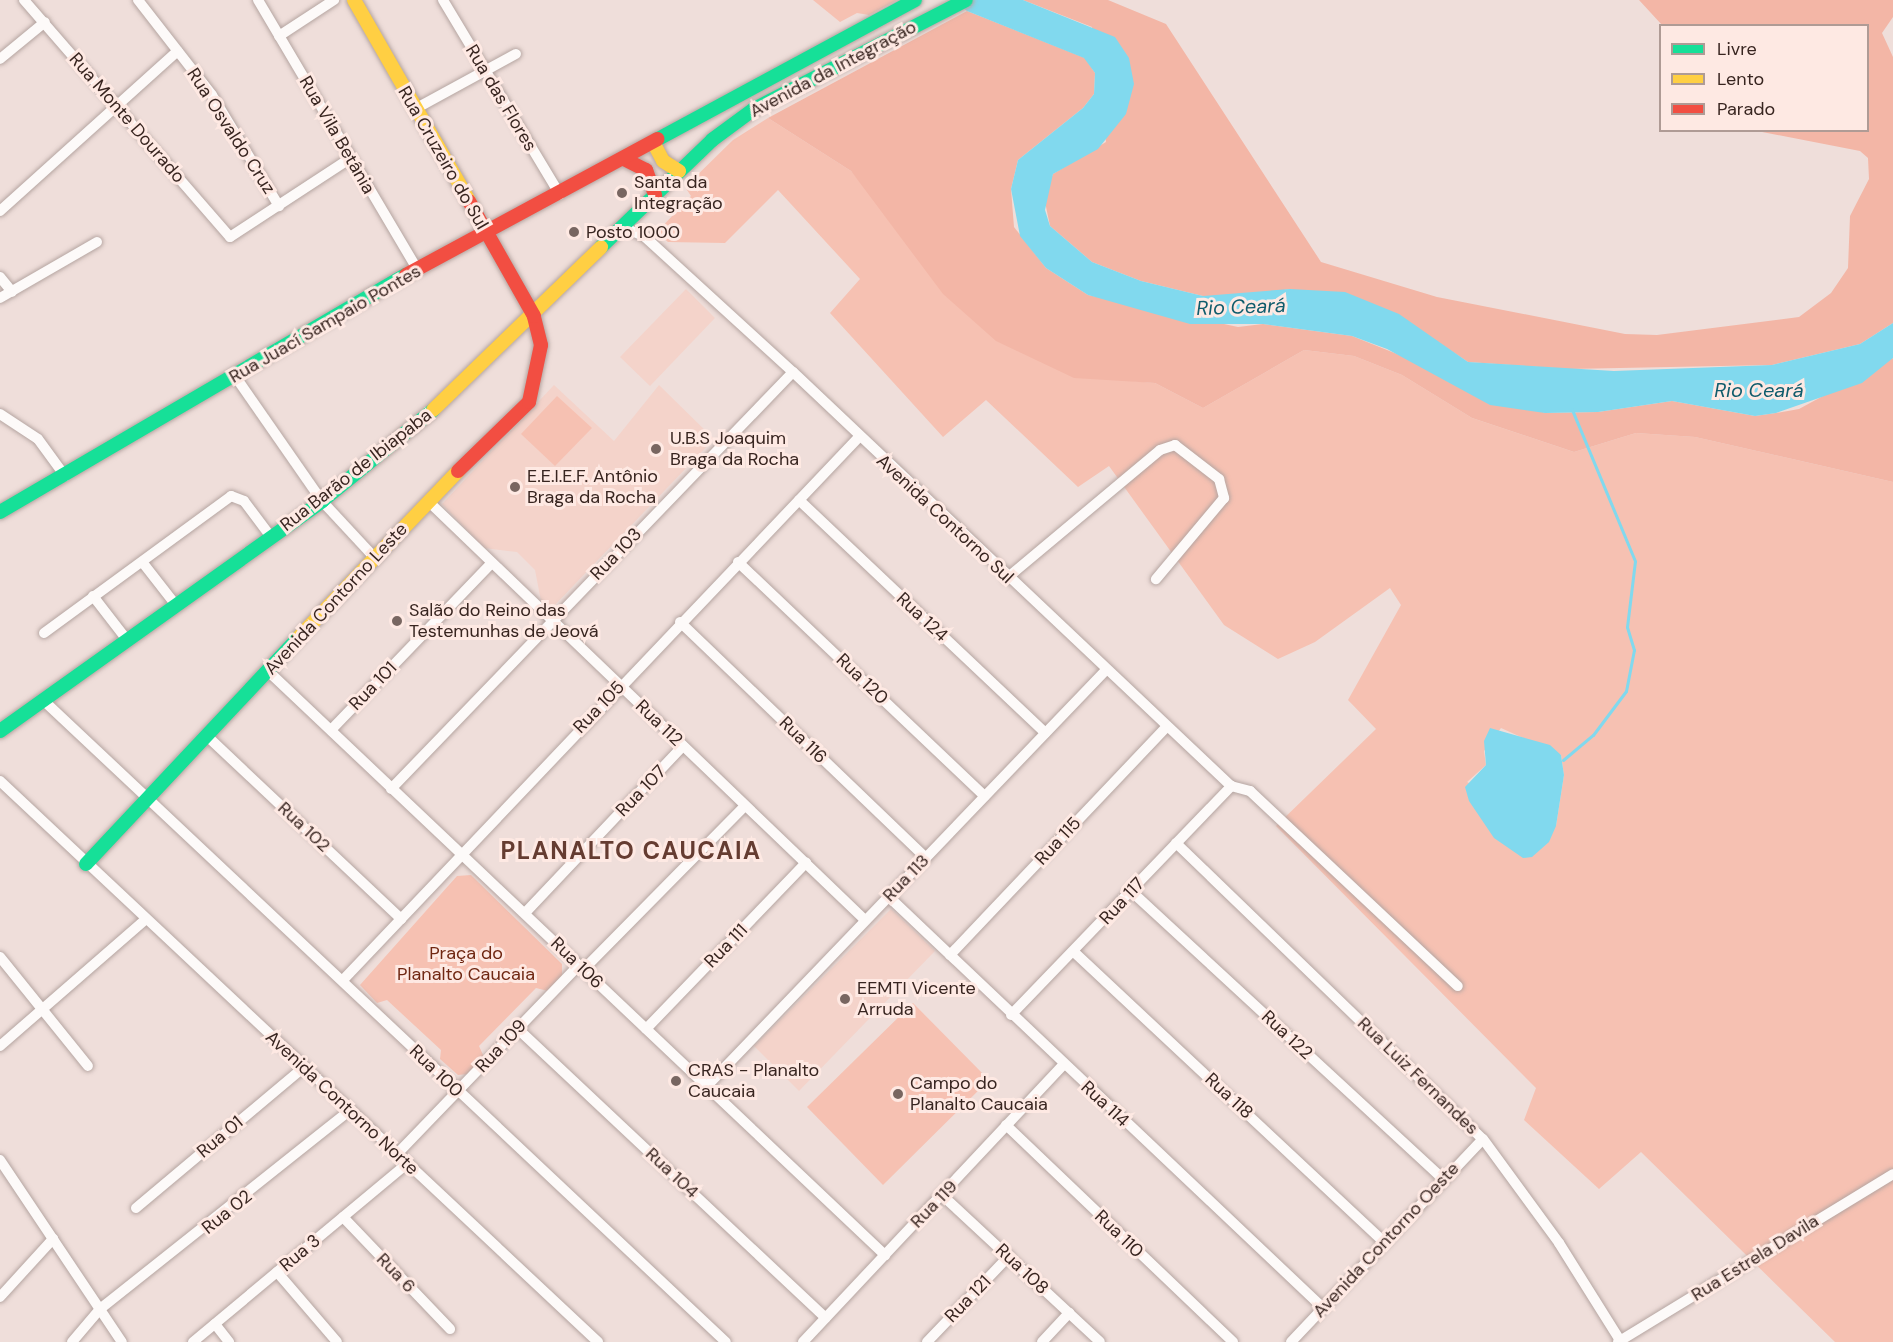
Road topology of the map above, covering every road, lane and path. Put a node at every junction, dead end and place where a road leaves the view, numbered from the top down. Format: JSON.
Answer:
{"nodes":[{"id":1,"x":24,"y":0,"type":"edge"},
{"id":2,"x":138,"y":0,"type":"edge"},
{"id":3,"x":258,"y":0,"type":"edge"},
{"id":4,"x":334,"y":0,"type":"edge"},
{"id":5,"x":354,"y":0,"type":"edge"},
{"id":6,"x":443,"y":0,"type":"edge"},
{"id":7,"x":966,"y":0,"type":"edge"},
{"id":8,"x":910,"y":3,"type":"edge"},
{"id":9,"x":45,"y":22,"type":"junction"},
{"id":10,"x":279,"y":36,"type":"junction"},
{"id":11,"x":178,"y":51,"type":"junction"},
{"id":12,"x":516,"y":54,"type":"dead end"},
{"id":13,"x":0,"y":59,"type":"edge"},
{"id":14,"x":484,"y":70,"type":"junction"},
{"id":15,"x":118,"y":108,"type":"junction"},
{"id":16,"x":415,"y":109,"type":"junction"},
{"id":17,"x":653,"y":142,"type":"junction"},
{"id":18,"x":349,"y":159,"type":"junction"},
{"id":19,"x":624,"y":159,"type":"junction"},
{"id":20,"x":679,"y":171,"type":"junction"},
{"id":21,"x":560,"y":195,"type":"junction"},
{"id":22,"x":655,"y":195,"type":"junction"},
{"id":23,"x":279,"y":206,"type":"junction"},
{"id":24,"x":0,"y":211,"type":"edge"},
{"id":25,"x":623,"y":227,"type":"junction"},
{"id":26,"x":486,"y":234,"type":"junction"},
{"id":27,"x":97,"y":242,"type":"dead end"},
{"id":28,"x":417,"y":268,"type":"junction"},
{"id":29,"x":0,"y":277,"type":"edge"},
{"id":30,"x":12,"y":292,"type":"junction"},
{"id":31,"x":0,"y":298,"type":"edge"},
{"id":32,"x":534,"y":316,"type":"junction"},
{"id":33,"x":793,"y":372,"type":"junction"},
{"id":34,"x":235,"y":376,"type":"junction"},
{"id":35,"x":0,"y":414,"type":"edge"},
{"id":36,"x":858,"y":438,"type":"junction"},
{"id":37,"x":65,"y":476,"type":"junction"},
{"id":38,"x":799,"y":500,"type":"junction"},
{"id":39,"x":322,"y":501,"type":"junction"},
{"id":40,"x":428,"y":501,"type":"junction"},
{"id":41,"x":0,"y":512,"type":"edge"},
{"id":42,"x":271,"y":537,"type":"junction"},
{"id":43,"x":375,"y":558,"type":"junction"},
{"id":44,"x":738,"y":562,"type":"junction"},
{"id":45,"x":143,"y":563,"type":"junction"},
{"id":46,"x":491,"y":564,"type":"junction"},
{"id":47,"x":1006,"y":578,"type":"junction"},
{"id":48,"x":1156,"y":579,"type":"dead end"},
{"id":49,"x":93,"y":596,"type":"junction"},
{"id":50,"x":175,"y":604,"type":"junction"},
{"id":51,"x":551,"y":621,"type":"junction"},
{"id":52,"x":680,"y":622,"type":"junction"},
{"id":53,"x":44,"y":633,"type":"dead end"},
{"id":54,"x":127,"y":640,"type":"junction"},
{"id":55,"x":1106,"y":670,"type":"junction"},
{"id":56,"x":268,"y":671,"type":"junction"},
{"id":57,"x":620,"y":685,"type":"junction"},
{"id":58,"x":43,"y":700,"type":"junction"},
{"id":59,"x":1166,"y":727,"type":"junction"},
{"id":60,"x":331,"y":730,"type":"junction"},
{"id":61,"x":0,"y":731,"type":"edge"},
{"id":62,"x":1045,"y":733,"type":"junction"},
{"id":63,"x":207,"y":736,"type":"junction"},
{"id":64,"x":683,"y":746,"type":"junction"},
{"id":65,"x":0,"y":781,"type":"edge"},
{"id":66,"x":1231,"y":786,"type":"junction"},
{"id":67,"x":391,"y":789,"type":"junction"},
{"id":68,"x":985,"y":796,"type":"junction"},
{"id":69,"x":147,"y":799,"type":"junction"},
{"id":70,"x":745,"y":806,"type":"junction"},
{"id":71,"x":1176,"y":843,"type":"junction"},
{"id":72,"x":459,"y":854,"type":"junction"},
{"id":73,"x":926,"y":858,"type":"junction"},
{"id":74,"x":806,"y":863,"type":"junction"},
{"id":75,"x":86,"y":864,"type":"junction"},
{"id":76,"x":1131,"y":891,"type":"junction"},
{"id":77,"x":889,"y":897,"type":"junction"},
{"id":78,"x":525,"y":913,"type":"junction"},
{"id":79,"x":401,"y":919,"type":"junction"},
{"id":80,"x":145,"y":920,"type":"junction"},
{"id":81,"x":865,"y":920,"type":"junction"},
{"id":82,"x":1074,"y":952,"type":"junction"},
{"id":83,"x":950,"y":955,"type":"junction"},
{"id":84,"x":0,"y":957,"type":"edge"},
{"id":85,"x":582,"y":967,"type":"junction"},
{"id":86,"x":343,"y":980,"type":"junction"},
{"id":87,"x":1458,"y":987,"type":"dead end"},
{"id":88,"x":41,"y":1010,"type":"junction"},
{"id":89,"x":1011,"y":1015,"type":"junction"},
{"id":90,"x":518,"y":1029,"type":"junction"},
{"id":91,"x":646,"y":1029,"type":"junction"},
{"id":92,"x":0,"y":1046,"type":"edge"},
{"id":93,"x":1063,"y":1065,"type":"junction"},
{"id":94,"x":88,"y":1066,"type":"dead end"},
{"id":95,"x":304,"y":1067,"type":"junction"},
{"id":96,"x":706,"y":1087,"type":"junction"},
{"id":97,"x":458,"y":1092,"type":"junction"},
{"id":98,"x":350,"y":1110,"type":"junction"},
{"id":99,"x":1006,"y":1125,"type":"junction"},
{"id":100,"x":1483,"y":1139,"type":"junction"},
{"id":101,"x":398,"y":1153,"type":"junction"},
{"id":102,"x":0,"y":1160,"type":"edge"},
{"id":103,"x":408,"y":1163,"type":"junction"},
{"id":104,"x":1893,"y":1174,"type":"edge"},
{"id":105,"x":1443,"y":1179,"type":"junction"},
{"id":106,"x":944,"y":1196,"type":"junction"},
{"id":107,"x":136,"y":1208,"type":"dead end"},
{"id":108,"x":342,"y":1217,"type":"junction"},
{"id":109,"x":53,"y":1239,"type":"junction"},
{"id":110,"x":1383,"y":1241,"type":"junction"},
{"id":111,"x":885,"y":1255,"type":"junction"},
{"id":112,"x":1009,"y":1256,"type":"junction"},
{"id":113,"x":277,"y":1272,"type":"junction"},
{"id":114,"x":0,"y":1297,"type":"edge"},
{"id":115,"x":1323,"y":1308,"type":"junction"},
{"id":116,"x":100,"y":1309,"type":"junction"},
{"id":117,"x":1069,"y":1313,"type":"junction"},
{"id":118,"x":826,"y":1318,"type":"junction"},
{"id":119,"x":215,"y":1324,"type":"junction"},
{"id":120,"x":450,"y":1329,"type":"dead end"},
{"id":121,"x":72,"y":1342,"type":"edge"},
{"id":122,"x":122,"y":1342,"type":"edge"},
{"id":123,"x":192,"y":1342,"type":"edge"},
{"id":124,"x":229,"y":1342,"type":"edge"},
{"id":125,"x":337,"y":1342,"type":"edge"},
{"id":126,"x":598,"y":1342,"type":"edge"},
{"id":127,"x":726,"y":1342,"type":"edge"},
{"id":128,"x":803,"y":1342,"type":"edge"},
{"id":129,"x":927,"y":1342,"type":"edge"},
{"id":130,"x":1042,"y":1342,"type":"edge"},
{"id":131,"x":1100,"y":1342,"type":"edge"},
{"id":132,"x":1233,"y":1342,"type":"edge"},
{"id":133,"x":1291,"y":1342,"type":"edge"},
{"id":134,"x":1620,"y":1342,"type":"edge"}],
"edges":[{"from":1,"to":9,"type":"street","name":"Rua Monte Dourado"},
{"from":2,"to":11,"type":"street","name":"Rua Osvaldo Cruz"},
{"from":3,"to":10,"type":"street","name":"Rua Vila Betânia"},
{"from":4,"to":10,"type":"street"},
{"from":5,"to":16,"type":"main road","name":"Rua Cruzeiro do Sul"},
{"from":6,"to":14,"type":"street","name":"Rua das Flores"},
{"from":7,"to":20,"type":"main road","name":"Avenida da Integração"},
{"from":8,"to":17,"type":"main road","name":"Avenida da Integração"},
{"from":9,"to":13,"type":"street"},
{"from":9,"to":15,"type":"street","name":"Rua Monte Dourado"},
{"from":10,"to":18,"type":"street","name":"Rua Vila Betânia"},
{"from":11,"to":15,"type":"street"},
{"from":11,"to":23,"type":"street","name":"Rua Osvaldo Cruz"},
{"from":12,"to":14,"type":"street"},
{"from":14,"to":16,"type":"street"},
{"from":14,"to":21,"type":"street","name":"Rua das Flores"},
{"from":15,"to":23,"type":"street","name":"Rua Monte Dourado"},
{"from":15,"to":24,"type":"street"},
{"from":16,"to":26,"type":"main road","name":"Rua Cruzeiro do Sul"},
{"from":17,"to":19,"type":"main road","name":"Rua Juací Sampaio Pontes"},
{"from":17,"to":20,"type":"main road"},
{"from":18,"to":23,"type":"street"},
{"from":18,"to":28,"type":"street","name":"Rua Vila Betânia"},
{"from":19,"to":21,"type":"main road","name":"Rua Juací Sampaio Pontes"},
{"from":19,"to":22,"type":"main road"},
{"from":20,"to":22,"type":"main road","name":"Rua Barão de Ibiapaba"},
{"from":21,"to":26,"type":"main road","name":"Rua Juací Sampaio Pontes"},
{"from":22,"to":25,"type":"main road","name":"Rua Barão de Ibiapaba"},
{"from":25,"to":32,"type":"main road","name":"Rua Barão de Ibiapaba"},
{"from":25,"to":33,"type":"street","name":"Avenida Contorno Sul"},
{"from":26,"to":28,"type":"main road","name":"Rua Juací Sampaio Pontes"},
{"from":26,"to":32,"type":"main road","name":"Rua Cruzeiro do Sul"},
{"from":27,"to":30,"type":"street"},
{"from":28,"to":34,"type":"main road","name":"Rua Juací Sampaio Pontes"},
{"from":29,"to":30,"type":"street"},
{"from":30,"to":31,"type":"street"},
{"from":32,"to":39,"type":"main road","name":"Rua Barão de Ibiapaba"},
{"from":32,"to":40,"type":"main road","name":"Avenida Contorno Leste"},
{"from":33,"to":36,"type":"street","name":"Avenida Contorno Sul"},
{"from":33,"to":51,"type":"street","name":"Rua 103"},
{"from":34,"to":37,"type":"main road","name":"Rua Juací Sampaio Pontes"},
{"from":34,"to":39,"type":"street"},
{"from":35,"to":37,"type":"street"},
{"from":36,"to":38,"type":"street","name":"Rua 105"},
{"from":36,"to":47,"type":"street","name":"Avenida Contorno Sul"},
{"from":37,"to":41,"type":"main road","name":"Rua Juací Sampaio Pontes"},
{"from":38,"to":44,"type":"street","name":"Rua 105"},
{"from":38,"to":62,"type":"street","name":"Rua 124"},
{"from":39,"to":42,"type":"main road","name":"Rua Barão de Ibiapaba"},
{"from":39,"to":43,"type":"street"},
{"from":40,"to":43,"type":"main road","name":"Avenida Contorno Leste"},
{"from":40,"to":46,"type":"street","name":"Rua 112"},
{"from":42,"to":45,"type":"street"},
{"from":42,"to":50,"type":"main road","name":"Rua Barão de Ibiapaba"},
{"from":43,"to":56,"type":"main road","name":"Avenida Contorno Leste"},
{"from":44,"to":52,"type":"street","name":"Rua 105"},
{"from":44,"to":68,"type":"street","name":"Rua 120"},
{"from":45,"to":49,"type":"street"},
{"from":45,"to":50,"type":"street"},
{"from":46,"to":51,"type":"street","name":"Rua 112"},
{"from":46,"to":60,"type":"street","name":"Rua 101"},
{"from":47,"to":48,"type":"street"},
{"from":47,"to":55,"type":"street","name":"Avenida Contorno Sul"},
{"from":49,"to":53,"type":"street"},
{"from":49,"to":54,"type":"street"},
{"from":50,"to":54,"type":"main road","name":"Rua Barão de Ibiapaba"},
{"from":51,"to":57,"type":"street","name":"Rua 112"},
{"from":51,"to":67,"type":"street","name":"Rua 103"},
{"from":52,"to":57,"type":"street","name":"Rua 105"},
{"from":52,"to":73,"type":"street","name":"Rua 116"},
{"from":54,"to":58,"type":"main road","name":"Rua Barão de Ibiapaba"},
{"from":55,"to":59,"type":"street","name":"Avenida Contorno Sul"},
{"from":55,"to":62,"type":"street","name":"Rua 113"},
{"from":56,"to":60,"type":"street","name":"Rua 106"},
{"from":56,"to":63,"type":"main road","name":"Avenida Contorno Leste"},
{"from":57,"to":64,"type":"street","name":"Rua 112"},
{"from":57,"to":72,"type":"street","name":"Rua 105"},
{"from":58,"to":61,"type":"main road","name":"Rua Barão de Ibiapaba"},
{"from":58,"to":69,"type":"street","name":"Rua 100"},
{"from":59,"to":66,"type":"street","name":"Avenida Contorno Sul"},
{"from":59,"to":83,"type":"street","name":"Rua 115"},
{"from":60,"to":67,"type":"street","name":"Rua 106"},
{"from":62,"to":68,"type":"street","name":"Rua 113"},
{"from":63,"to":69,"type":"main road","name":"Avenida Contorno Leste"},
{"from":63,"to":79,"type":"street","name":"Rua 102"},
{"from":64,"to":70,"type":"street","name":"Rua 112"},
{"from":64,"to":78,"type":"street","name":"Rua 107"},
{"from":65,"to":75,"type":"street","name":"Avenida Contorno Norte"},
{"from":66,"to":71,"type":"street","name":"Rua 117"},
{"from":66,"to":87,"type":"street","name":"Avenida Contorno Sul"},
{"from":67,"to":72,"type":"street","name":"Rua 106"},
{"from":68,"to":73,"type":"street","name":"Rua 113"},
{"from":69,"to":75,"type":"main road","name":"Avenida Contorno Leste"},
{"from":69,"to":86,"type":"street","name":"Rua 100"},
{"from":70,"to":74,"type":"street","name":"Rua 112"},
{"from":70,"to":85,"type":"street","name":"Rua 109"},
{"from":71,"to":76,"type":"street","name":"Rua 117"},
{"from":71,"to":100,"type":"street","name":"Rua Luiz Fernandes"},
{"from":72,"to":78,"type":"street","name":"Rua 106"},
{"from":72,"to":79,"type":"street","name":"Rua 105"},
{"from":73,"to":77,"type":"street","name":"Rua 113"},
{"from":74,"to":81,"type":"street","name":"Rua 112"},
{"from":74,"to":91,"type":"street","name":"Rua 111"},
{"from":75,"to":80,"type":"street","name":"Avenida Contorno Norte"},
{"from":76,"to":82,"type":"street","name":"Rua 117"},
{"from":76,"to":105,"type":"street","name":"Rua 122"},
{"from":77,"to":81,"type":"street","name":"Rua 113"},
{"from":77,"to":83,"type":"street","name":"Rua 114"},
{"from":78,"to":85,"type":"street","name":"Rua 106"},
{"from":79,"to":86,"type":"street","name":"Rua 105"},
{"from":80,"to":88,"type":"street"},
{"from":80,"to":95,"type":"street","name":"Avenida Contorno Norte"},
{"from":81,"to":96,"type":"street","name":"Rua 113"},
{"from":82,"to":89,"type":"street","name":"Rua 117"},
{"from":82,"to":110,"type":"street","name":"Rua 118"},
{"from":83,"to":89,"type":"street","name":"Rua 114"},
{"from":84,"to":88,"type":"street"},
{"from":85,"to":90,"type":"street","name":"Rua 109"},
{"from":85,"to":91,"type":"street","name":"Rua 106"},
{"from":86,"to":97,"type":"street","name":"Rua 100"},
{"from":88,"to":92,"type":"street"},
{"from":88,"to":94,"type":"street"},
{"from":89,"to":93,"type":"street","name":"Rua 114"},
{"from":90,"to":97,"type":"street","name":"Rua 109"},
{"from":90,"to":118,"type":"street","name":"Rua 104"},
{"from":91,"to":96,"type":"street","name":"Rua 106"},
{"from":93,"to":99,"type":"street","name":"Rua 119"},
{"from":93,"to":115,"type":"street","name":"Rua 114"},
{"from":95,"to":98,"type":"street","name":"Avenida Contorno Norte"},
{"from":95,"to":107,"type":"street","name":"Rua 01"},
{"from":96,"to":111,"type":"street","name":"Rua 106"},
{"from":97,"to":101,"type":"street","name":"Rua 109"},
{"from":97,"to":127,"type":"street","name":"Rua 100"},
{"from":98,"to":101,"type":"street","name":"Avenida Contorno Norte"},
{"from":98,"to":116,"type":"street","name":"Rua 02"},
{"from":99,"to":106,"type":"street","name":"Rua 119"},
{"from":99,"to":132,"type":"street","name":"Rua 110"},
{"from":100,"to":105,"type":"street","name":"Avenida Contorno Oeste"},
{"from":100,"to":134,"type":"street","name":"Rua Luiz Fernandes"},
{"from":101,"to":103,"type":"street","name":"Avenida Contorno Norte"},
{"from":102,"to":109,"type":"street"},
{"from":103,"to":108,"type":"street","name":"Rua 3"},
{"from":103,"to":126,"type":"street","name":"Avenida Contorno Norte"},
{"from":104,"to":134,"type":"street","name":"Rua Estrela Davila"},
{"from":105,"to":110,"type":"street","name":"Avenida Contorno Oeste"},
{"from":106,"to":111,"type":"street","name":"Rua 119"},
{"from":106,"to":112,"type":"street","name":"Rua 108"},
{"from":108,"to":113,"type":"street","name":"Rua 3"},
{"from":108,"to":120,"type":"street","name":"Rua 6"},
{"from":109,"to":114,"type":"street"},
{"from":109,"to":116,"type":"street"},
{"from":110,"to":115,"type":"street","name":"Avenida Contorno Oeste"},
{"from":111,"to":118,"type":"street","name":"Rua 119"},
{"from":112,"to":117,"type":"street","name":"Rua 108"},
{"from":112,"to":129,"type":"street","name":"Rua 121"},
{"from":113,"to":119,"type":"street","name":"Rua 3"},
{"from":113,"to":125,"type":"street"},
{"from":115,"to":133,"type":"street","name":"Avenida Contorno Oeste"},
{"from":116,"to":121,"type":"street","name":"Rua 02"},
{"from":116,"to":122,"type":"street"},
{"from":117,"to":130,"type":"street"},
{"from":117,"to":131,"type":"street","name":"Rua 108"},
{"from":118,"to":128,"type":"street","name":"Rua 119"},
{"from":119,"to":123,"type":"street","name":"Rua 3"},
{"from":119,"to":124,"type":"street"}]}
